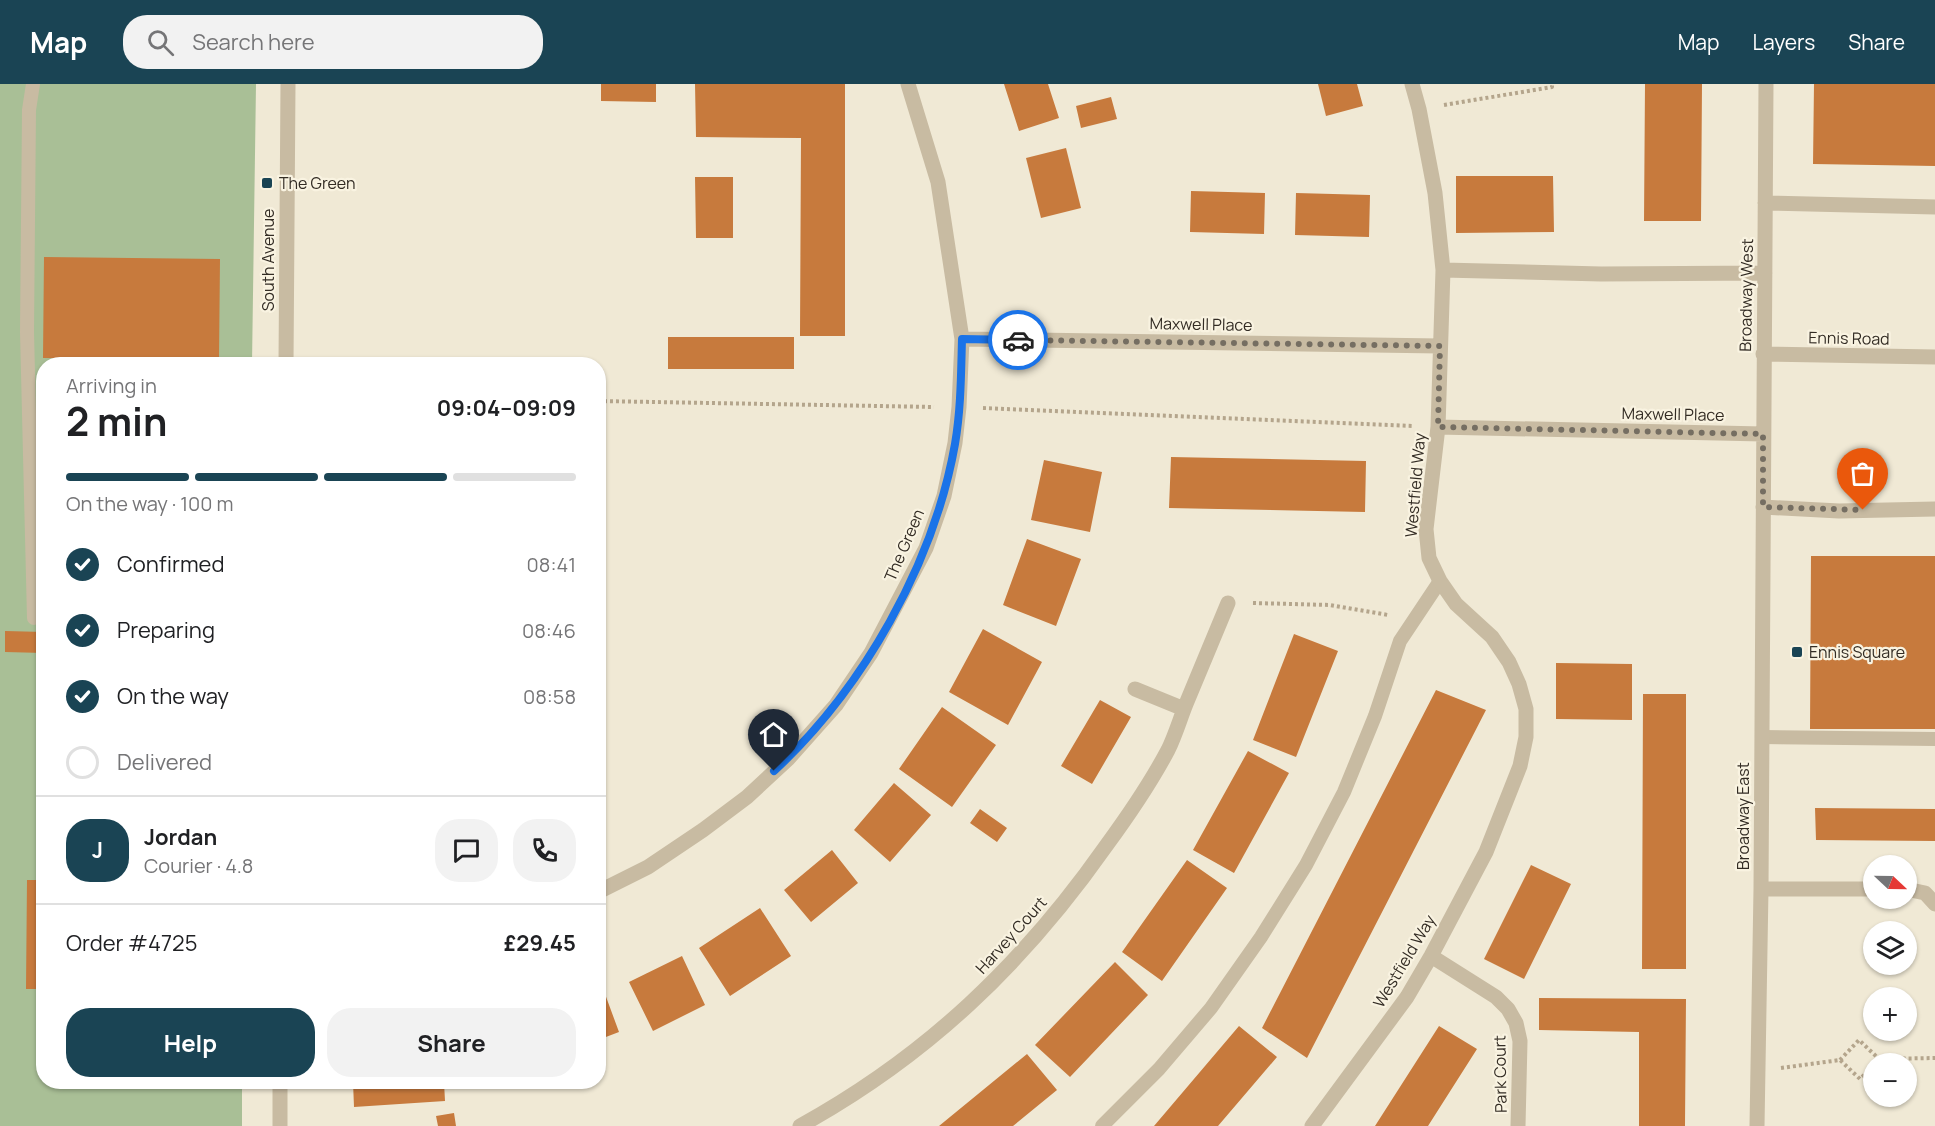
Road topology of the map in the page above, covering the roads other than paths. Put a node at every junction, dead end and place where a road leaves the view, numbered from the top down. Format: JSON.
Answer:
{"nodes":[{"id":1,"x":33,"y":84,"type":"edge"},
{"id":2,"x":288,"y":84,"type":"edge"},
{"id":3,"x":908,"y":84,"type":"edge"},
{"id":4,"x":1412,"y":84,"type":"edge"},
{"id":5,"x":1766,"y":84,"type":"edge"},
{"id":6,"x":1765,"y":203,"type":"junction"},
{"id":7,"x":1935,"y":207,"type":"edge"},
{"id":8,"x":1443,"y":270,"type":"junction"},
{"id":9,"x":1765,"y":273,"type":"junction"},
{"id":10,"x":962,"y":339,"type":"junction"},
{"id":11,"x":1440,"y":346,"type":"junction"},
{"id":12,"x":1763,"y":354,"type":"junction"},
{"id":13,"x":286,"y":357,"type":"edge"},
{"id":14,"x":1935,"y":357,"type":"edge"},
{"id":15,"x":1438,"y":427,"type":"junction"},
{"id":16,"x":1763,"y":434,"type":"junction"},
{"id":17,"x":1763,"y":507,"type":"junction"},
{"id":18,"x":1935,"y":509,"type":"edge"},
{"id":19,"x":1440,"y":581,"type":"junction"},
{"id":20,"x":1228,"y":603,"type":"road end"},
{"id":21,"x":34,"y":618,"type":"dead end"},
{"id":22,"x":1136,"y":689,"type":"dead end"},
{"id":23,"x":1185,"y":709,"type":"junction"},
{"id":24,"x":1762,"y":737,"type":"junction"},
{"id":25,"x":1935,"y":739,"type":"edge"},
{"id":26,"x":606,"y":888,"type":"edge"},
{"id":27,"x":1761,"y":889,"type":"junction"},
{"id":28,"x":1863,"y":889,"type":"edge"},
{"id":29,"x":1917,"y":892,"type":"edge"},
{"id":30,"x":1935,"y":904,"type":"edge"},
{"id":31,"x":1431,"y":956,"type":"junction"},
{"id":32,"x":280,"y":1089,"type":"edge"},
{"id":33,"x":280,"y":1126,"type":"edge"},
{"id":34,"x":800,"y":1126,"type":"edge"},
{"id":35,"x":1102,"y":1126,"type":"edge"},
{"id":36,"x":1312,"y":1126,"type":"edge"},
{"id":37,"x":1518,"y":1126,"type":"edge"},
{"id":38,"x":1757,"y":1126,"type":"edge"}],
"edges":[{"from":1,"to":21,"type":"lane"},
{"from":2,"to":13,"type":"street","name":"South Avenue"},
{"from":3,"to":10,"type":"street","name":"The Green"},
{"from":4,"to":8,"type":"street","name":"Westfield Way"},
{"from":5,"to":6,"type":"street","name":"Broadway West"},
{"from":6,"to":7,"type":"street"},
{"from":6,"to":9,"type":"street","name":"Broadway West"},
{"from":8,"to":9,"type":"street"},
{"from":8,"to":11,"type":"street","name":"Westfield Way"},
{"from":9,"to":12,"type":"street","name":"Broadway West"},
{"from":10,"to":11,"type":"street","name":"Maxwell Place"},
{"from":10,"to":26,"type":"street","name":"The Green"},
{"from":11,"to":15,"type":"street","name":"Westfield Way"},
{"from":12,"to":14,"type":"street","name":"Ennis Road"},
{"from":12,"to":16,"type":"street","name":"Broadway West"},
{"from":15,"to":16,"type":"street","name":"Maxwell Place"},
{"from":15,"to":19,"type":"street","name":"Westfield Way"},
{"from":16,"to":17,"type":"street","name":"Broadway West"},
{"from":17,"to":18,"type":"street"},
{"from":17,"to":24,"type":"street","name":"Broadway East"},
{"from":19,"to":31,"type":"street","name":"Westfield Way"},
{"from":19,"to":35,"type":"lane"},
{"from":20,"to":23,"type":"street","name":"Harvey Court"},
{"from":22,"to":23,"type":"street"},
{"from":23,"to":34,"type":"street","name":"Harvey Court"},
{"from":24,"to":25,"type":"lane"},
{"from":24,"to":27,"type":"street","name":"Broadway East"},
{"from":27,"to":28,"type":"street"},
{"from":27,"to":38,"type":"street","name":"Broadway East"},
{"from":29,"to":30,"type":"street"},
{"from":31,"to":36,"type":"street","name":"Westfield Way"},
{"from":31,"to":37,"type":"street","name":"Park Court"},
{"from":32,"to":33,"type":"street"}]}
